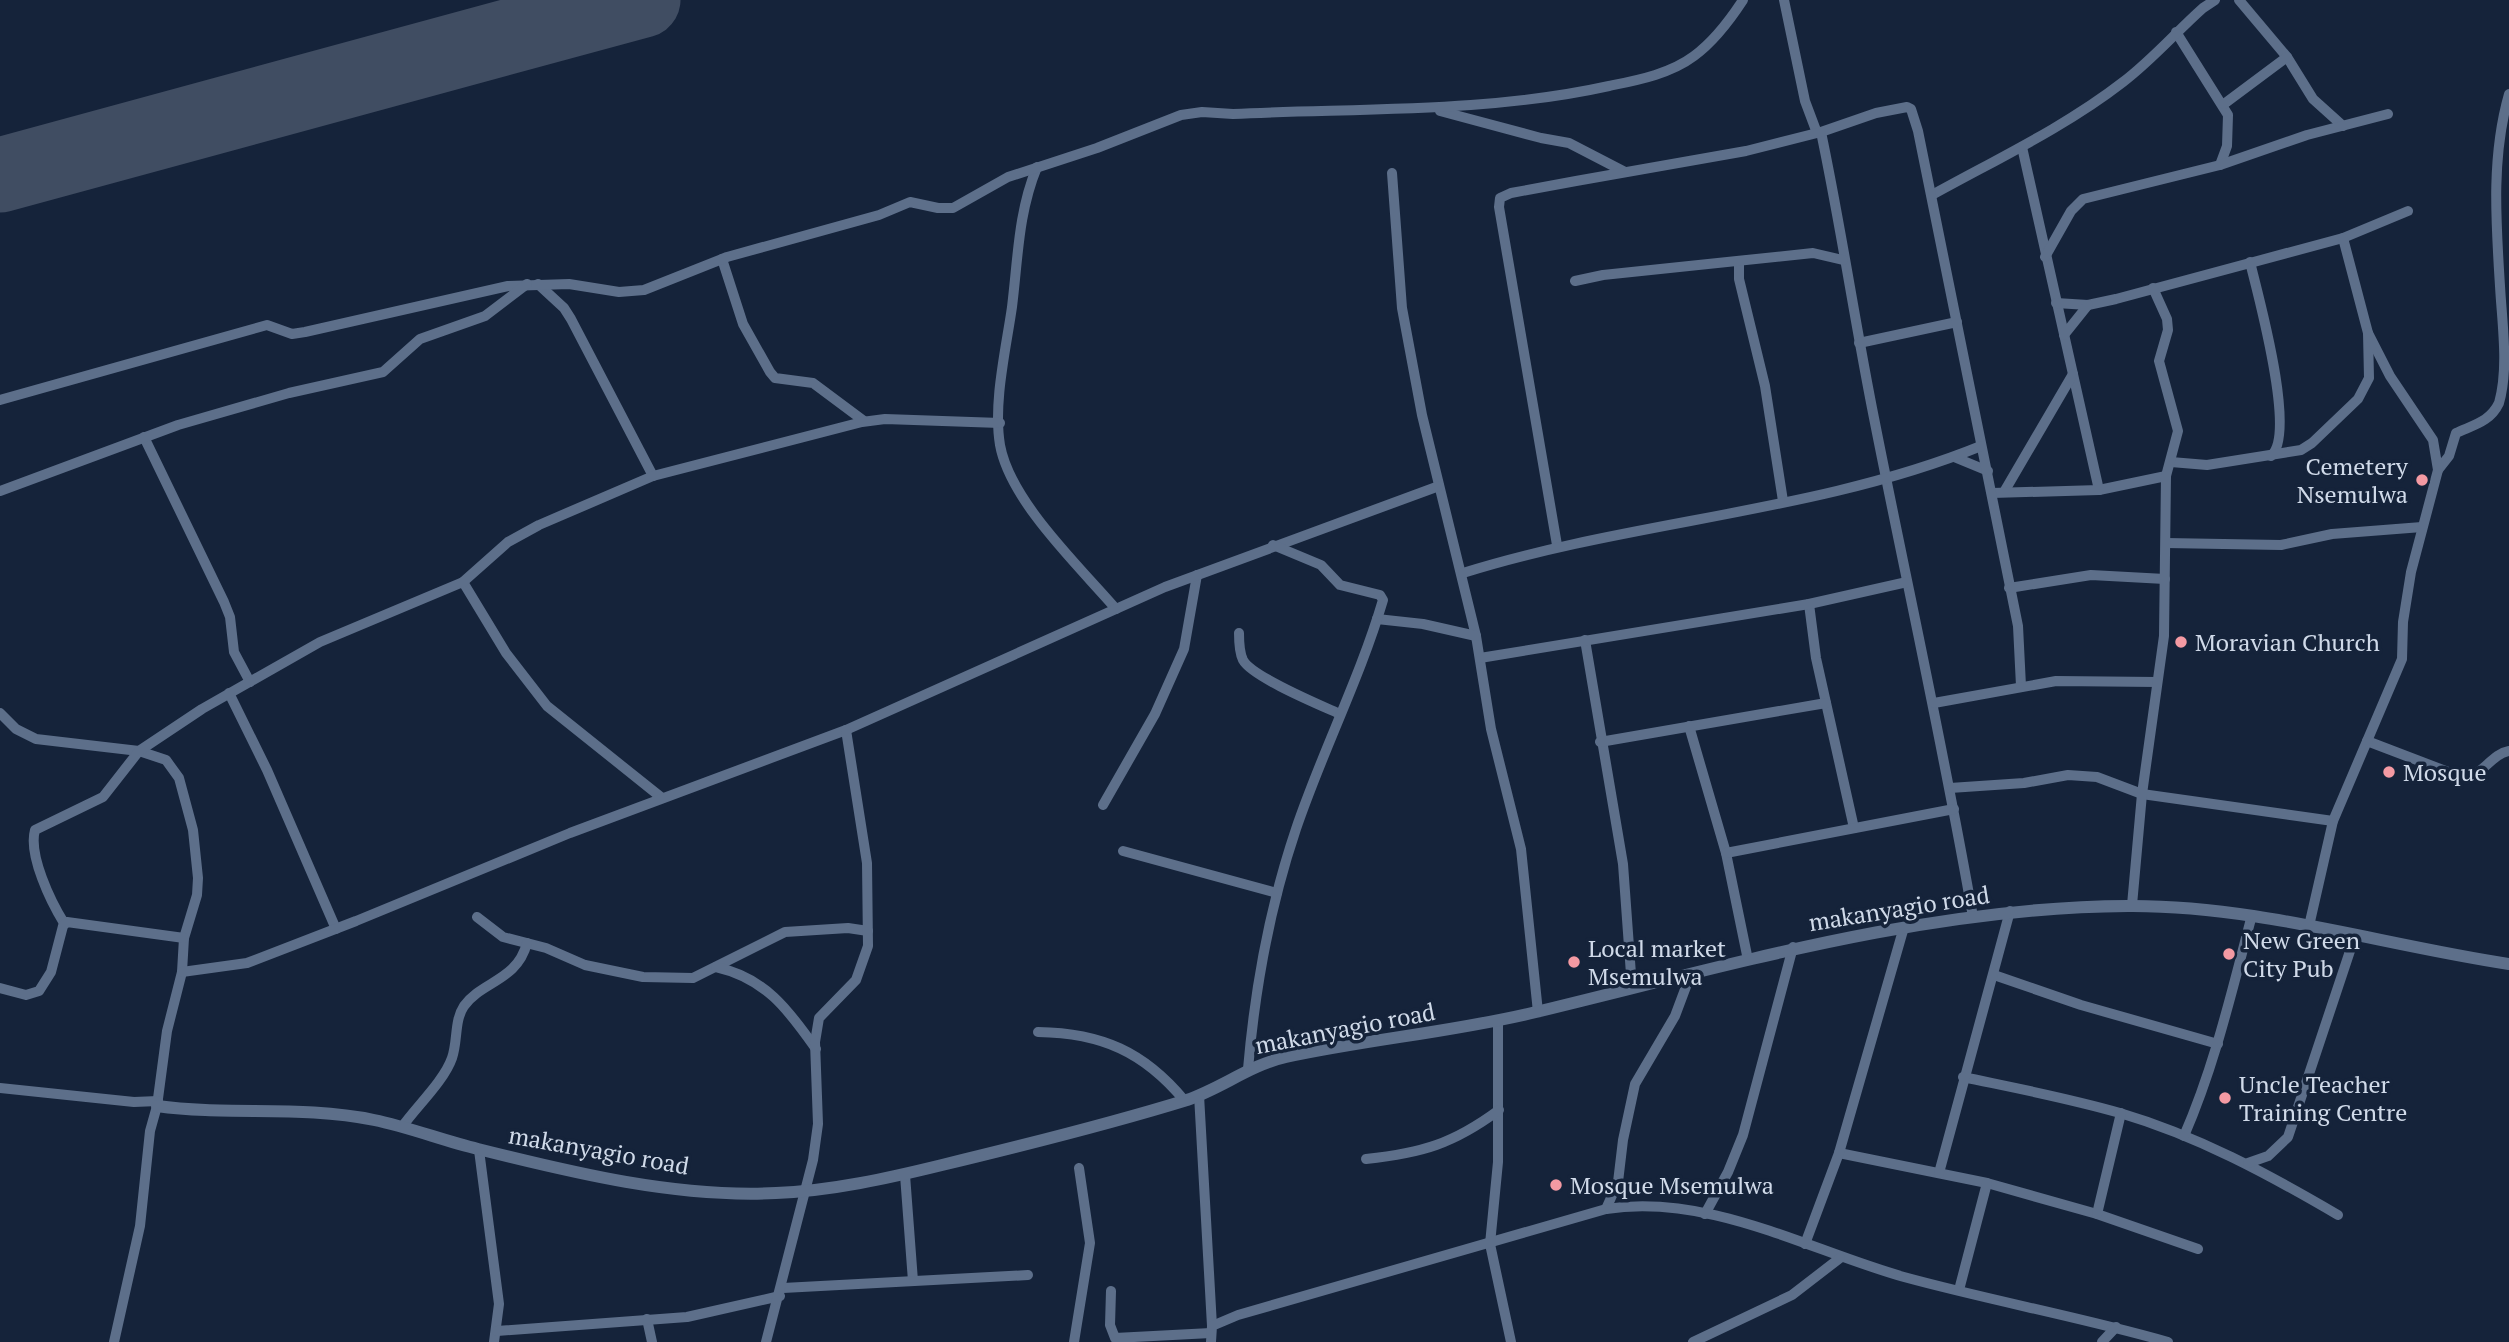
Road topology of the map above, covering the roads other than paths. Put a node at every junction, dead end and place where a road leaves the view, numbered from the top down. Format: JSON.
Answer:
{"nodes":[{"id":1,"x":1743,"y":0,"type":"edge"},
{"id":2,"x":1784,"y":0,"type":"edge"},
{"id":3,"x":2216,"y":0,"type":"edge"},
{"id":4,"x":2239,"y":0,"type":"edge"},
{"id":5,"x":2176,"y":32,"type":"junction"},
{"id":6,"x":2287,"y":57,"type":"junction"},
{"id":7,"x":2509,"y":94,"type":"edge"},
{"id":8,"x":2224,"y":104,"type":"junction"},
{"id":9,"x":1430,"y":108,"type":"junction"},
{"id":10,"x":2388,"y":114,"type":"dead end"},
{"id":11,"x":2343,"y":125,"type":"junction"},
{"id":12,"x":1819,"y":133,"type":"junction"},
{"id":13,"x":2022,"y":147,"type":"junction"},
{"id":14,"x":2220,"y":165,"type":"junction"},
{"id":15,"x":1037,"y":167,"type":"junction"},
{"id":16,"x":1625,"y":172,"type":"junction"},
{"id":17,"x":1392,"y":173,"type":"dead end"},
{"id":18,"x":1932,"y":195,"type":"junction"},
{"id":19,"x":2408,"y":211,"type":"dead end"},
{"id":20,"x":2343,"y":237,"type":"junction"},
{"id":21,"x":2045,"y":257,"type":"junction"},
{"id":22,"x":722,"y":259,"type":"junction"},
{"id":23,"x":1843,"y":260,"type":"junction"},
{"id":24,"x":1739,"y":261,"type":"junction"},
{"id":25,"x":2250,"y":262,"type":"junction"},
{"id":26,"x":1575,"y":281,"type":"dead end"},
{"id":27,"x":532,"y":284,"type":"junction"},
{"id":28,"x":2153,"y":288,"type":"junction"},
{"id":29,"x":2056,"y":303,"type":"junction"},
{"id":30,"x":2088,"y":305,"type":"junction"},
{"id":31,"x":1957,"y":322,"type":"junction"},
{"id":32,"x":2368,"y":332,"type":"junction"},
{"id":33,"x":2064,"y":335,"type":"junction"},
{"id":34,"x":1859,"y":343,"type":"junction"},
{"id":35,"x":2073,"y":374,"type":"junction"},
{"id":36,"x":0,"y":400,"type":"edge"},
{"id":37,"x":864,"y":422,"type":"junction"},
{"id":38,"x":1000,"y":423,"type":"junction"},
{"id":39,"x":144,"y":437,"type":"junction"},
{"id":40,"x":1981,"y":446,"type":"junction"},
{"id":41,"x":2271,"y":456,"type":"junction"},
{"id":42,"x":1954,"y":457,"type":"junction"},
{"id":43,"x":2171,"y":462,"type":"junction"},
{"id":44,"x":2438,"y":470,"type":"junction"},
{"id":45,"x":1988,"y":471,"type":"junction"},
{"id":46,"x":2166,"y":476,"type":"junction"},
{"id":47,"x":653,"y":477,"type":"junction"},
{"id":48,"x":1888,"y":478,"type":"junction"},
{"id":49,"x":2142,"y":480,"type":"junction"},
{"id":50,"x":1439,"y":486,"type":"junction"},
{"id":51,"x":2099,"y":490,"type":"junction"},
{"id":52,"x":0,"y":491,"type":"edge"},
{"id":53,"x":1998,"y":493,"type":"junction"},
{"id":54,"x":2165,"y":494,"type":"junction"},
{"id":55,"x":1783,"y":501,"type":"junction"},
{"id":56,"x":2421,"y":527,"type":"junction"},
{"id":57,"x":2166,"y":543,"type":"junction"},
{"id":58,"x":1273,"y":545,"type":"junction"},
{"id":59,"x":1557,"y":545,"type":"junction"},
{"id":60,"x":1462,"y":573,"type":"junction"},
{"id":61,"x":1197,"y":575,"type":"junction"},
{"id":62,"x":2165,"y":579,"type":"junction"},
{"id":63,"x":463,"y":582,"type":"junction"},
{"id":64,"x":1907,"y":582,"type":"junction"},
{"id":65,"x":2009,"y":588,"type":"junction"},
{"id":66,"x":1809,"y":604,"type":"junction"},
{"id":67,"x":1115,"y":609,"type":"junction"},
{"id":68,"x":1377,"y":619,"type":"junction"},
{"id":69,"x":1238,"y":633,"type":"dead end"},
{"id":70,"x":1476,"y":636,"type":"junction"},
{"id":71,"x":1585,"y":640,"type":"junction"},
{"id":72,"x":1480,"y":658,"type":"junction"},
{"id":73,"x":250,"y":682,"type":"junction"},
{"id":74,"x":2157,"y":682,"type":"junction"},
{"id":75,"x":2021,"y":686,"type":"junction"},
{"id":76,"x":229,"y":693,"type":"junction"},
{"id":77,"x":1934,"y":702,"type":"junction"},
{"id":78,"x":1826,"y":703,"type":"junction"},
{"id":79,"x":0,"y":713,"type":"edge"},
{"id":80,"x":1339,"y":714,"type":"junction"},
{"id":81,"x":1689,"y":726,"type":"junction"},
{"id":82,"x":846,"y":730,"type":"junction"},
{"id":83,"x":2367,"y":741,"type":"junction"},
{"id":84,"x":1600,"y":742,"type":"junction"},
{"id":85,"x":139,"y":751,"type":"junction"},
{"id":86,"x":2509,"y":751,"type":"edge"},
{"id":87,"x":1950,"y":788,"type":"junction"},
{"id":88,"x":2142,"y":794,"type":"junction"},
{"id":89,"x":662,"y":798,"type":"junction"},
{"id":90,"x":1103,"y":805,"type":"dead end"},
{"id":91,"x":1954,"y":809,"type":"junction"},
{"id":92,"x":2333,"y":821,"type":"junction"},
{"id":93,"x":1854,"y":828,"type":"junction"},
{"id":94,"x":1123,"y":851,"type":"dead end"},
{"id":95,"x":1726,"y":853,"type":"junction"},
{"id":96,"x":1277,"y":893,"type":"junction"},
{"id":97,"x":2132,"y":905,"type":"junction"},
{"id":98,"x":2010,"y":911,"type":"junction"},
{"id":99,"x":2252,"y":915,"type":"junction"},
{"id":100,"x":477,"y":917,"type":"dead end"},
{"id":101,"x":1973,"y":917,"type":"junction"},
{"id":102,"x":64,"y":923,"type":"junction"},
{"id":103,"x":2309,"y":926,"type":"junction"},
{"id":104,"x":1904,"y":928,"type":"junction"},
{"id":105,"x":336,"y":929,"type":"junction"},
{"id":106,"x":868,"y":931,"type":"junction"},
{"id":107,"x":2355,"y":936,"type":"junction"},
{"id":108,"x":184,"y":938,"type":"junction"},
{"id":109,"x":527,"y":943,"type":"junction"},
{"id":110,"x":1793,"y":947,"type":"junction"},
{"id":111,"x":1748,"y":960,"type":"junction"},
{"id":112,"x":2509,"y":964,"type":"edge"},
{"id":113,"x":716,"y":967,"type":"junction"},
{"id":114,"x":182,"y":972,"type":"junction"},
{"id":115,"x":1994,"y":975,"type":"junction"},
{"id":116,"x":1690,"y":976,"type":"junction"},
{"id":117,"x":0,"y":988,"type":"edge"},
{"id":118,"x":1632,"y":988,"type":"junction"},
{"id":119,"x":1538,"y":1012,"type":"junction"},
{"id":120,"x":1499,"y":1021,"type":"junction"},
{"id":121,"x":1038,"y":1032,"type":"dead end"},
{"id":122,"x":2218,"y":1044,"type":"junction"},
{"id":123,"x":816,"y":1049,"type":"junction"},
{"id":124,"x":1248,"y":1069,"type":"junction"},
{"id":125,"x":1963,"y":1077,"type":"junction"},
{"id":126,"x":0,"y":1088,"type":"edge"},
{"id":127,"x":1199,"y":1096,"type":"junction"},
{"id":128,"x":1184,"y":1100,"type":"junction"},
{"id":129,"x":158,"y":1103,"type":"junction"},
{"id":130,"x":1499,"y":1110,"type":"junction"},
{"id":131,"x":2121,"y":1113,"type":"junction"},
{"id":132,"x":402,"y":1127,"type":"junction"},
{"id":133,"x":2184,"y":1136,"type":"junction"},
{"id":134,"x":479,"y":1150,"type":"junction"},
{"id":135,"x":1839,"y":1153,"type":"junction"},
{"id":136,"x":1366,"y":1159,"type":"dead end"},
{"id":137,"x":2248,"y":1163,"type":"junction"},
{"id":138,"x":1079,"y":1168,"type":"dead end"},
{"id":139,"x":1939,"y":1172,"type":"junction"},
{"id":140,"x":905,"y":1175,"type":"junction"},
{"id":141,"x":1987,"y":1183,"type":"junction"},
{"id":142,"x":807,"y":1189,"type":"junction"},
{"id":143,"x":1606,"y":1209,"type":"junction"},
{"id":144,"x":1705,"y":1214,"type":"junction"},
{"id":145,"x":2097,"y":1214,"type":"junction"},
{"id":146,"x":2338,"y":1214,"type":"dead end"},
{"id":147,"x":1490,"y":1244,"type":"junction"},
{"id":148,"x":1805,"y":1244,"type":"junction"},
{"id":149,"x":2198,"y":1249,"type":"dead end"},
{"id":150,"x":1840,"y":1258,"type":"junction"},
{"id":151,"x":1028,"y":1275,"type":"dead end"},
{"id":152,"x":913,"y":1282,"type":"junction"},
{"id":153,"x":1959,"y":1290,"type":"junction"},
{"id":154,"x":1111,"y":1291,"type":"dead end"},
{"id":155,"x":781,"y":1292,"type":"junction"},
{"id":156,"x":648,"y":1319,"type":"junction"},
{"id":157,"x":2116,"y":1327,"type":"junction"},
{"id":158,"x":1212,"y":1334,"type":"edge"},
{"id":159,"x":495,"y":1336,"type":"edge"},
{"id":160,"x":114,"y":1342,"type":"edge"},
{"id":161,"x":652,"y":1342,"type":"edge"},
{"id":162,"x":766,"y":1342,"type":"edge"},
{"id":163,"x":1074,"y":1342,"type":"edge"},
{"id":164,"x":1511,"y":1342,"type":"edge"},
{"id":165,"x":1693,"y":1342,"type":"edge"},
{"id":166,"x":2102,"y":1342,"type":"edge"},
{"id":167,"x":2168,"y":1342,"type":"edge"}],
"edges":[{"from":1,"to":9,"type":"street"},
{"from":2,"to":12,"type":"street"},
{"from":3,"to":5,"type":"street"},
{"from":4,"to":6,"type":"street"},
{"from":5,"to":8,"type":"street"},
{"from":5,"to":13,"type":"street"},
{"from":6,"to":8,"type":"street"},
{"from":6,"to":11,"type":"street"},
{"from":7,"to":44,"type":"street"},
{"from":8,"to":14,"type":"street"},
{"from":9,"to":15,"type":"street"},
{"from":9,"to":16,"type":"street"},
{"from":10,"to":11,"type":"street"},
{"from":11,"to":14,"type":"street"},
{"from":12,"to":16,"type":"street"},
{"from":12,"to":18,"type":"street"},
{"from":12,"to":23,"type":"street"},
{"from":13,"to":18,"type":"street"},
{"from":13,"to":21,"type":"street"},
{"from":14,"to":21,"type":"street"},
{"from":15,"to":22,"type":"street"},
{"from":15,"to":38,"type":"street"},
{"from":16,"to":59,"type":"street"},
{"from":17,"to":50,"type":"street"},
{"from":18,"to":31,"type":"street"},
{"from":19,"to":20,"type":"street"},
{"from":20,"to":25,"type":"street"},
{"from":20,"to":32,"type":"street"},
{"from":21,"to":29,"type":"street"},
{"from":22,"to":27,"type":"street"},
{"from":22,"to":37,"type":"street"},
{"from":23,"to":24,"type":"street"},
{"from":23,"to":34,"type":"street"},
{"from":24,"to":26,"type":"street"},
{"from":24,"to":55,"type":"street"},
{"from":25,"to":28,"type":"street"},
{"from":25,"to":41,"type":"street"},
{"from":27,"to":36,"type":"street"},
{"from":27,"to":39,"type":"street"},
{"from":27,"to":47,"type":"street"},
{"from":28,"to":30,"type":"street"},
{"from":28,"to":43,"type":"street"},
{"from":29,"to":30,"type":"street"},
{"from":29,"to":33,"type":"street"},
{"from":30,"to":33,"type":"street"},
{"from":31,"to":34,"type":"street"},
{"from":31,"to":40,"type":"street"},
{"from":32,"to":41,"type":"street"},
{"from":32,"to":44,"type":"street"},
{"from":33,"to":35,"type":"street"},
{"from":34,"to":48,"type":"street"},
{"from":35,"to":51,"type":"street"},
{"from":35,"to":53,"type":"street"},
{"from":37,"to":38,"type":"street"},
{"from":37,"to":47,"type":"street"},
{"from":38,"to":67,"type":"street"},
{"from":39,"to":52,"type":"street"},
{"from":39,"to":73,"type":"street"},
{"from":40,"to":42,"type":"street"},
{"from":40,"to":45,"type":"street"},
{"from":41,"to":43,"type":"street"},
{"from":42,"to":45,"type":"street"},
{"from":42,"to":48,"type":"street"},
{"from":43,"to":46,"type":"street"},
{"from":44,"to":56,"type":"street"},
{"from":45,"to":53,"type":"street"},
{"from":46,"to":49,"type":"street"},
{"from":46,"to":54,"type":"street"},
{"from":47,"to":63,"type":"street"},
{"from":48,"to":55,"type":"street"},
{"from":48,"to":64,"type":"street"},
{"from":49,"to":51,"type":"street"},
{"from":49,"to":54,"type":"street"},
{"from":50,"to":58,"type":"street"},
{"from":50,"to":60,"type":"street"},
{"from":51,"to":53,"type":"street"},
{"from":53,"to":65,"type":"street"},
{"from":54,"to":57,"type":"street"},
{"from":55,"to":59,"type":"street"},
{"from":56,"to":57,"type":"street"},
{"from":56,"to":83,"type":"street"},
{"from":57,"to":62,"type":"street"},
{"from":58,"to":61,"type":"street"},
{"from":58,"to":68,"type":"street"},
{"from":59,"to":60,"type":"street"},
{"from":60,"to":70,"type":"street"},
{"from":61,"to":67,"type":"street"},
{"from":61,"to":90,"type":"street"},
{"from":62,"to":65,"type":"street"},
{"from":62,"to":74,"type":"street"},
{"from":63,"to":73,"type":"street"},
{"from":63,"to":89,"type":"street"},
{"from":64,"to":66,"type":"street"},
{"from":64,"to":77,"type":"street"},
{"from":65,"to":75,"type":"street"},
{"from":66,"to":71,"type":"street"},
{"from":66,"to":78,"type":"street"},
{"from":67,"to":82,"type":"street"},
{"from":68,"to":70,"type":"street"},
{"from":68,"to":80,"type":"street"},
{"from":69,"to":80,"type":"street"},
{"from":70,"to":72,"type":"street"},
{"from":71,"to":72,"type":"street"},
{"from":71,"to":84,"type":"street"},
{"from":72,"to":119,"type":"street"},
{"from":73,"to":76,"type":"street"},
{"from":74,"to":75,"type":"street"},
{"from":74,"to":88,"type":"street"},
{"from":75,"to":77,"type":"street"},
{"from":76,"to":85,"type":"street"},
{"from":76,"to":105,"type":"street"},
{"from":77,"to":87,"type":"street"},
{"from":78,"to":81,"type":"street"},
{"from":78,"to":93,"type":"street"},
{"from":79,"to":85,"type":"street"},
{"from":80,"to":96,"type":"street"},
{"from":81,"to":84,"type":"street"},
{"from":81,"to":95,"type":"street"},
{"from":82,"to":89,"type":"street"},
{"from":82,"to":106,"type":"street"},
{"from":83,"to":86,"type":"street"},
{"from":83,"to":92,"type":"street"},
{"from":84,"to":118,"type":"street"},
{"from":85,"to":102,"type":"street"},
{"from":85,"to":108,"type":"street"},
{"from":87,"to":88,"type":"street"},
{"from":87,"to":91,"type":"street"},
{"from":88,"to":92,"type":"street"},
{"from":88,"to":97,"type":"street"},
{"from":89,"to":105,"type":"street"},
{"from":91,"to":93,"type":"street"},
{"from":91,"to":101,"type":"street"},
{"from":92,"to":103,"type":"street"},
{"from":93,"to":95,"type":"street"},
{"from":94,"to":96,"type":"street"},
{"from":95,"to":111,"type":"street"},
{"from":96,"to":124,"type":"street"},
{"from":97,"to":98,"type":"street","name":"makanyagio road"},
{"from":97,"to":99,"type":"street","name":"makanyagio road"},
{"from":98,"to":101,"type":"street","name":"makanyagio road"},
{"from":98,"to":115,"type":"street"},
{"from":99,"to":103,"type":"street","name":"makanyagio road"},
{"from":99,"to":122,"type":"street"},
{"from":100,"to":109,"type":"street"},
{"from":101,"to":104,"type":"street","name":"makanyagio road"},
{"from":102,"to":108,"type":"street"},
{"from":102,"to":117,"type":"street"},
{"from":103,"to":107,"type":"street","name":"makanyagio road"},
{"from":104,"to":110,"type":"street","name":"makanyagio road"},
{"from":104,"to":135,"type":"street"},
{"from":105,"to":114,"type":"street"},
{"from":106,"to":113,"type":"street"},
{"from":106,"to":123,"type":"street"},
{"from":107,"to":112,"type":"street","name":"makanyagio road"},
{"from":107,"to":137,"type":"street"},
{"from":108,"to":114,"type":"street"},
{"from":109,"to":113,"type":"street"},
{"from":109,"to":132,"type":"street"},
{"from":110,"to":111,"type":"street","name":"makanyagio road"},
{"from":110,"to":144,"type":"street"},
{"from":111,"to":116,"type":"street","name":"makanyagio road"},
{"from":113,"to":123,"type":"street"},
{"from":114,"to":129,"type":"street"},
{"from":115,"to":122,"type":"street"},
{"from":115,"to":125,"type":"street"},
{"from":116,"to":118,"type":"street","name":"makanyagio road"},
{"from":116,"to":143,"type":"street"},
{"from":118,"to":119,"type":"street","name":"makanyagio road"},
{"from":119,"to":120,"type":"street","name":"makanyagio road"},
{"from":120,"to":124,"type":"street","name":"makanyagio road"},
{"from":120,"to":130,"type":"street"},
{"from":121,"to":128,"type":"street"},
{"from":122,"to":133,"type":"street"},
{"from":123,"to":142,"type":"street"},
{"from":124,"to":127,"type":"street","name":"makanyagio road"},
{"from":125,"to":131,"type":"street"},
{"from":125,"to":139,"type":"street"},
{"from":126,"to":129,"type":"street"},
{"from":127,"to":128,"type":"street","name":"makanyagio road"},
{"from":127,"to":158,"type":"street"},
{"from":128,"to":140,"type":"street","name":"makanyagio road"},
{"from":129,"to":132,"type":"street","name":"makanyagio road"},
{"from":129,"to":160,"type":"street"},
{"from":130,"to":136,"type":"street"},
{"from":130,"to":147,"type":"street"},
{"from":131,"to":133,"type":"street"},
{"from":131,"to":145,"type":"street"},
{"from":132,"to":134,"type":"street","name":"makanyagio road"},
{"from":133,"to":137,"type":"street"},
{"from":134,"to":142,"type":"street","name":"makanyagio road"},
{"from":134,"to":159,"type":"street"},
{"from":135,"to":139,"type":"street"},
{"from":135,"to":148,"type":"street"},
{"from":137,"to":146,"type":"street"},
{"from":138,"to":163,"type":"street"},
{"from":139,"to":141,"type":"street"},
{"from":140,"to":142,"type":"street","name":"makanyagio road"},
{"from":140,"to":152,"type":"street"},
{"from":141,"to":145,"type":"street"},
{"from":141,"to":153,"type":"street"},
{"from":142,"to":155,"type":"street"},
{"from":143,"to":144,"type":"street"},
{"from":143,"to":147,"type":"street"},
{"from":144,"to":148,"type":"street"},
{"from":145,"to":149,"type":"street"},
{"from":147,"to":158,"type":"street"},
{"from":147,"to":164,"type":"street"},
{"from":148,"to":150,"type":"street"},
{"from":150,"to":153,"type":"street"},
{"from":150,"to":165,"type":"street"},
{"from":151,"to":152,"type":"street"},
{"from":152,"to":155,"type":"street"},
{"from":153,"to":157,"type":"street"},
{"from":154,"to":158,"type":"street"},
{"from":155,"to":156,"type":"street"},
{"from":155,"to":162,"type":"street"},
{"from":156,"to":159,"type":"street"},
{"from":156,"to":161,"type":"street"},
{"from":157,"to":166,"type":"street"},
{"from":157,"to":167,"type":"street"}]}
